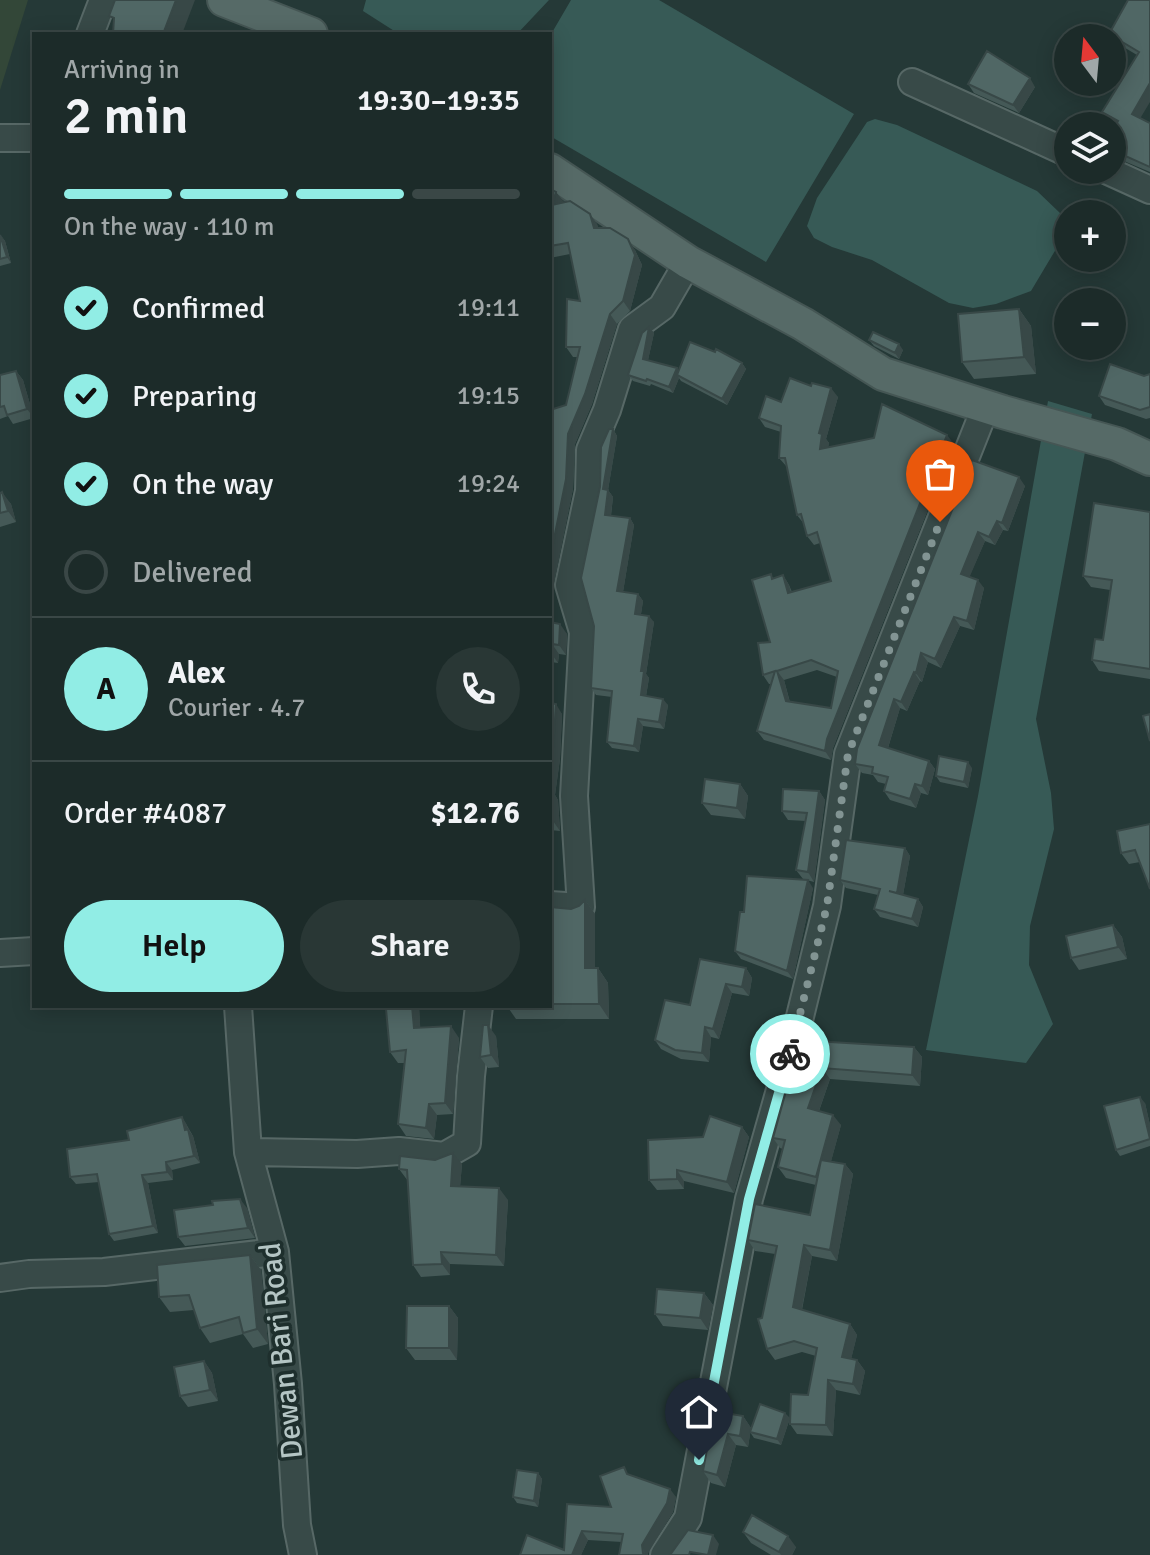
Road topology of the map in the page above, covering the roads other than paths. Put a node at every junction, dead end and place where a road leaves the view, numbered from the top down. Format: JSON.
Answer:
{"nodes":[{"id":1,"x":103,"y":0,"type":"edge"},
{"id":2,"x":224,"y":0,"type":"edge"},
{"id":3,"x":91,"y":32,"type":"edge"},
{"id":4,"x":306,"y":32,"type":"edge"},
{"id":5,"x":912,"y":82,"type":"dead end"},
{"id":6,"x":0,"y":138,"type":"edge"},
{"id":7,"x":32,"y":138,"type":"edge"},
{"id":8,"x":1054,"y":147,"type":"edge"},
{"id":9,"x":552,"y":171,"type":"edge"},
{"id":10,"x":1126,"y":179,"type":"edge"},
{"id":11,"x":1150,"y":190,"type":"edge"},
{"id":12,"x":688,"y":262,"type":"junction"},
{"id":13,"x":994,"y":409,"type":"junction"},
{"id":14,"x":1150,"y":459,"type":"edge"},
{"id":15,"x":552,"y":905,"type":"edge"},
{"id":16,"x":32,"y":951,"type":"edge"},
{"id":17,"x":0,"y":953,"type":"edge"},
{"id":18,"x":238,"y":1008,"type":"edge"},
{"id":19,"x":479,"y":1008,"type":"edge"},
{"id":20,"x":248,"y":1152,"type":"junction"},
{"id":21,"x":275,"y":1252,"type":"junction"},
{"id":22,"x":0,"y":1278,"type":"edge"},
{"id":23,"x":303,"y":1555,"type":"edge"},
{"id":24,"x":664,"y":1555,"type":"edge"}],
"edges":[{"from":1,"to":3,"type":"street"},
{"from":2,"to":4,"type":"main road"},
{"from":5,"to":8,"type":"street"},
{"from":6,"to":7,"type":"street"},
{"from":9,"to":12,"type":"main road"},
{"from":10,"to":11,"type":"street"},
{"from":12,"to":13,"type":"main road"},
{"from":12,"to":15,"type":"street"},
{"from":13,"to":14,"type":"main road"},
{"from":13,"to":24,"type":"street"},
{"from":16,"to":17,"type":"street"},
{"from":18,"to":20,"type":"street","name":"Dewan Bari Road"},
{"from":19,"to":20,"type":"street"},
{"from":20,"to":21,"type":"street","name":"Dewan Bari Road"},
{"from":21,"to":22,"type":"street"},
{"from":21,"to":23,"type":"street","name":"Dewan Bari Road"}]}
